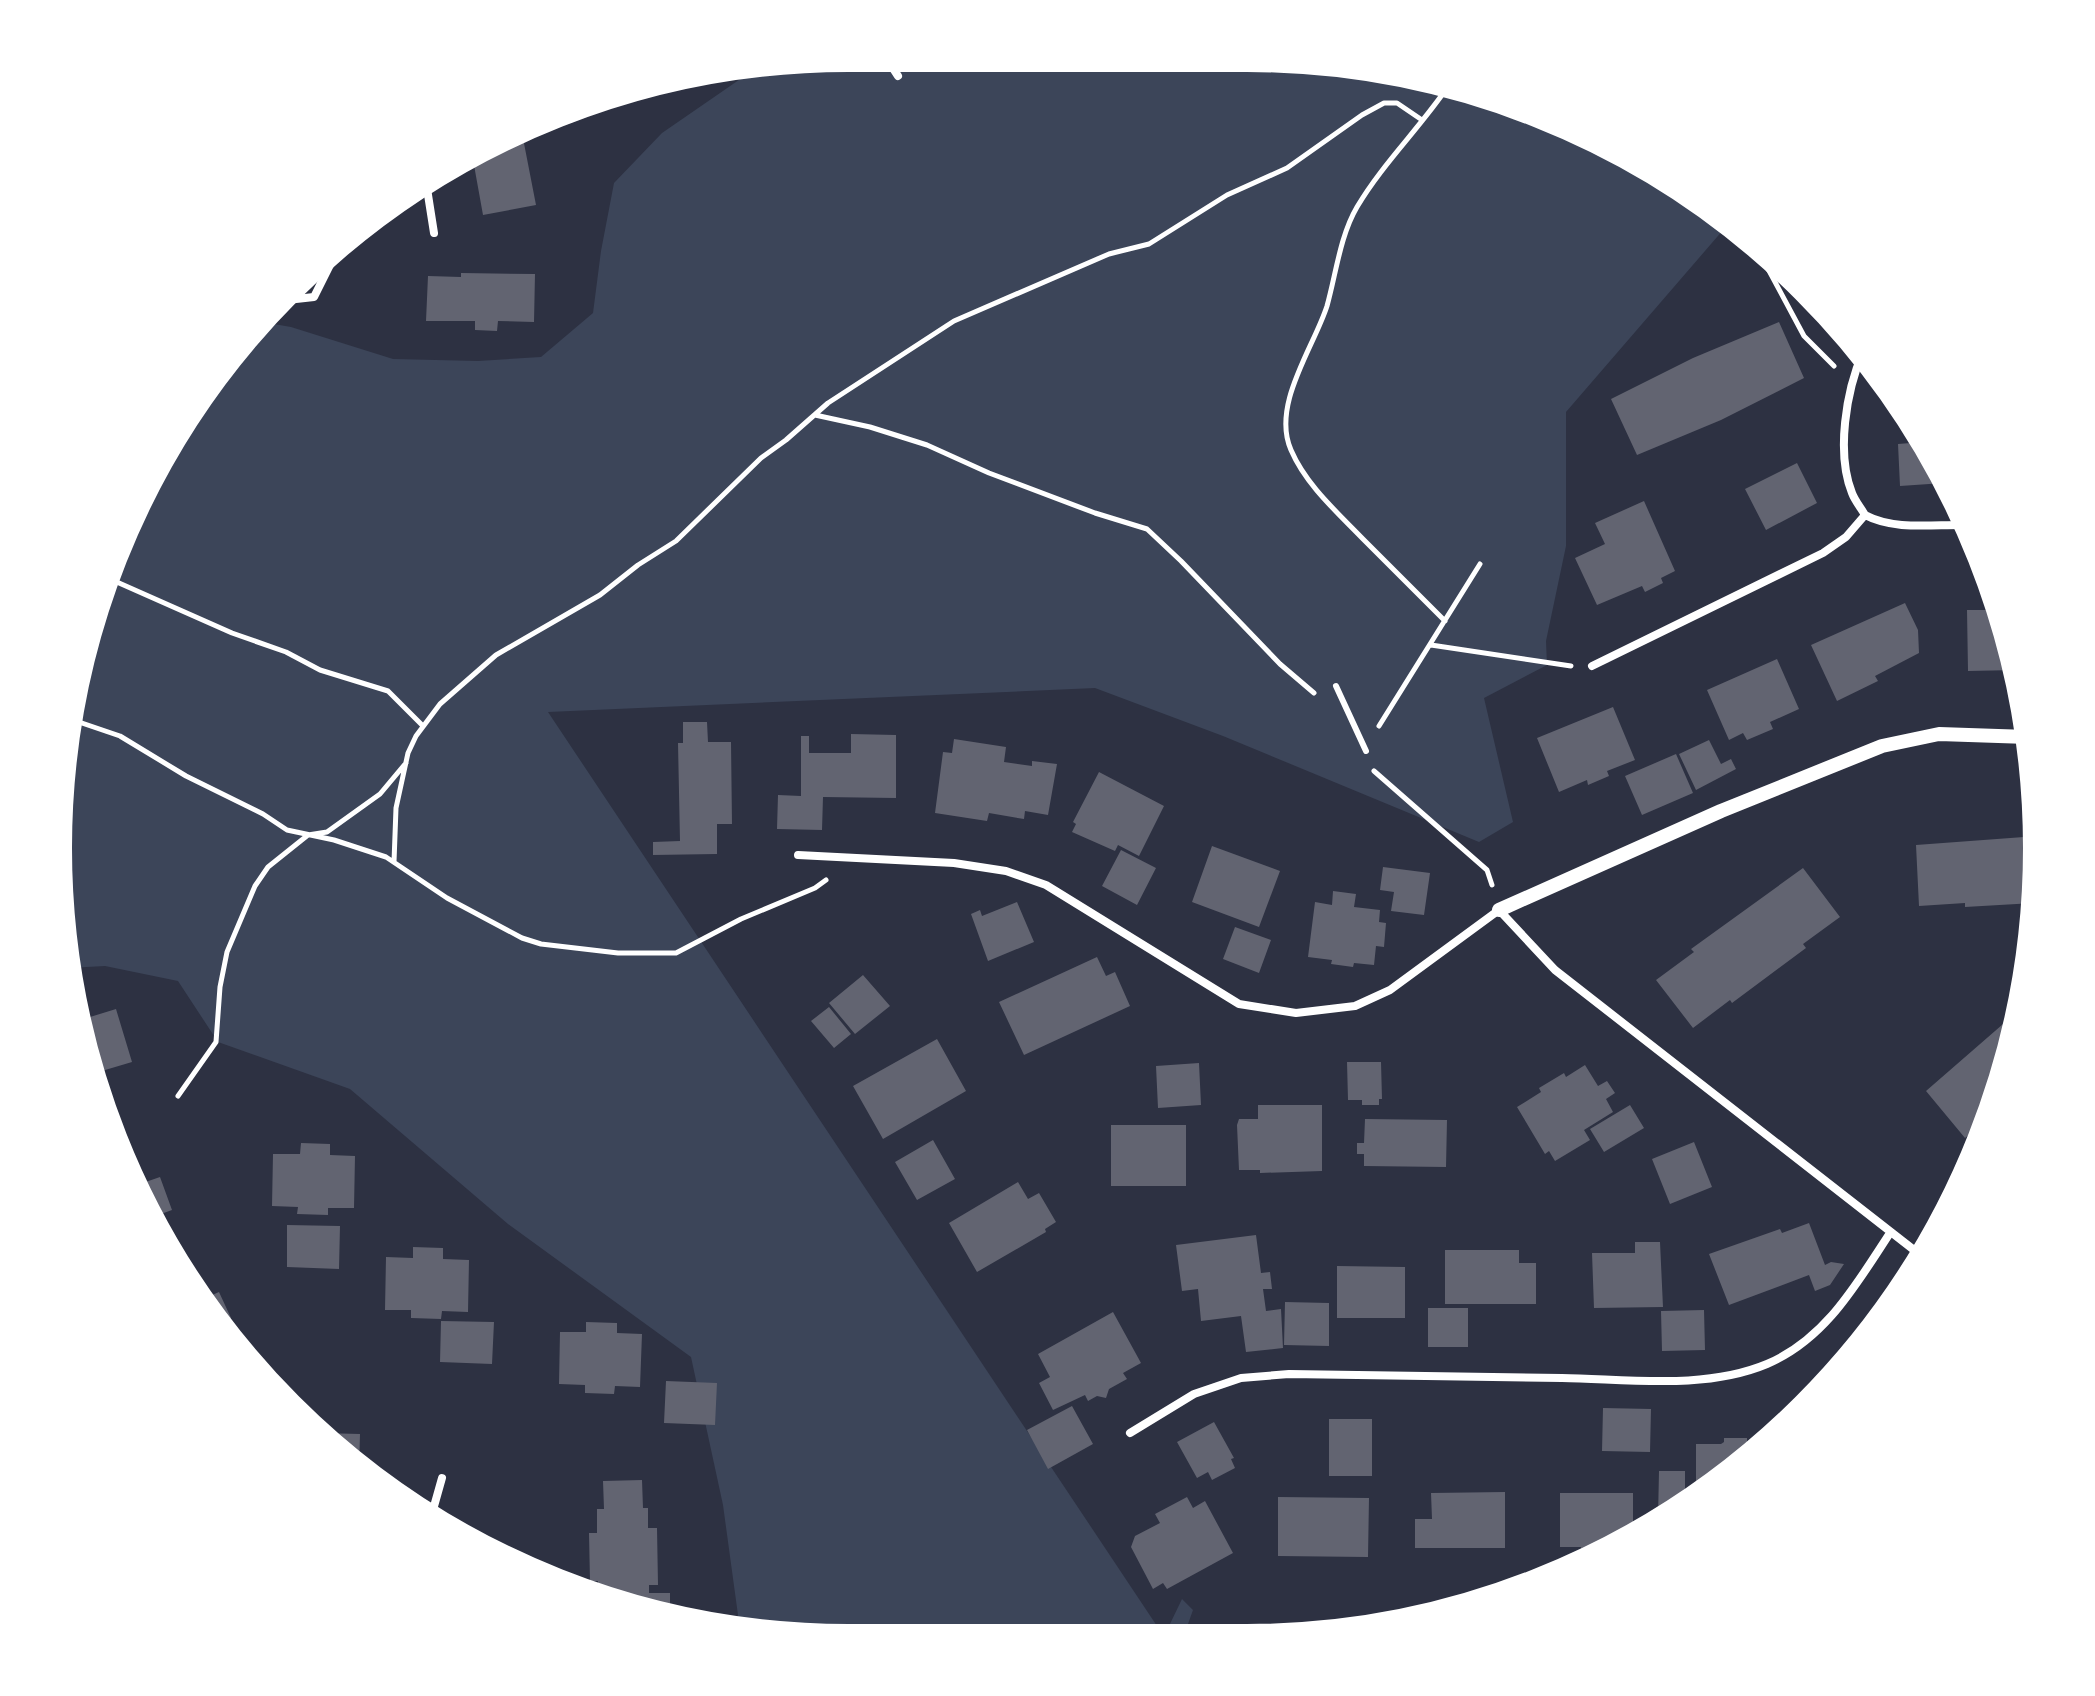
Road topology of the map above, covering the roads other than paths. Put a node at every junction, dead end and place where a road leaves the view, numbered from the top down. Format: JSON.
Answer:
{"nodes":[{"id":1,"x":894,"y":70,"type":"edge"},
{"id":2,"x":898,"y":76,"type":"dead end"},
{"id":3,"x":428,"y":194,"type":"edge"},
{"id":4,"x":434,"y":233,"type":"dead end"},
{"id":5,"x":327,"y":270,"type":"edge"},
{"id":6,"x":297,"y":299,"type":"edge"},
{"id":7,"x":1857,"y":365,"type":"edge"},
{"id":8,"x":1865,"y":515,"type":"junction"},
{"id":9,"x":1955,"y":525,"type":"edge"},
{"id":10,"x":1592,"y":666,"type":"road end"},
{"id":11,"x":1336,"y":686,"type":"dead end"},
{"id":12,"x":2016,"y":737,"type":"edge"},
{"id":13,"x":1366,"y":751,"type":"road end"},
{"id":14,"x":798,"y":855,"type":"dead end"},
{"id":15,"x":1499,"y":910,"type":"junction"},
{"id":16,"x":1890,"y":1233,"type":"junction"},
{"id":17,"x":1913,"y":1250,"type":"edge"},
{"id":18,"x":1130,"y":1433,"type":"dead end"},
{"id":19,"x":442,"y":1478,"type":"dead end"},
{"id":20,"x":434,"y":1506,"type":"edge"}],
"edges":[{"from":1,"to":2,"type":"street"},
{"from":3,"to":4,"type":"street"},
{"from":5,"to":6,"type":"street"},
{"from":7,"to":8,"type":"street"},
{"from":8,"to":9,"type":"street"},
{"from":8,"to":10,"type":"street"},
{"from":11,"to":13,"type":"lane"},
{"from":12,"to":15,"type":"street"},
{"from":14,"to":15,"type":"street"},
{"from":15,"to":16,"type":"street"},
{"from":16,"to":17,"type":"street"},
{"from":16,"to":18,"type":"street"},
{"from":19,"to":20,"type":"street"}]}
